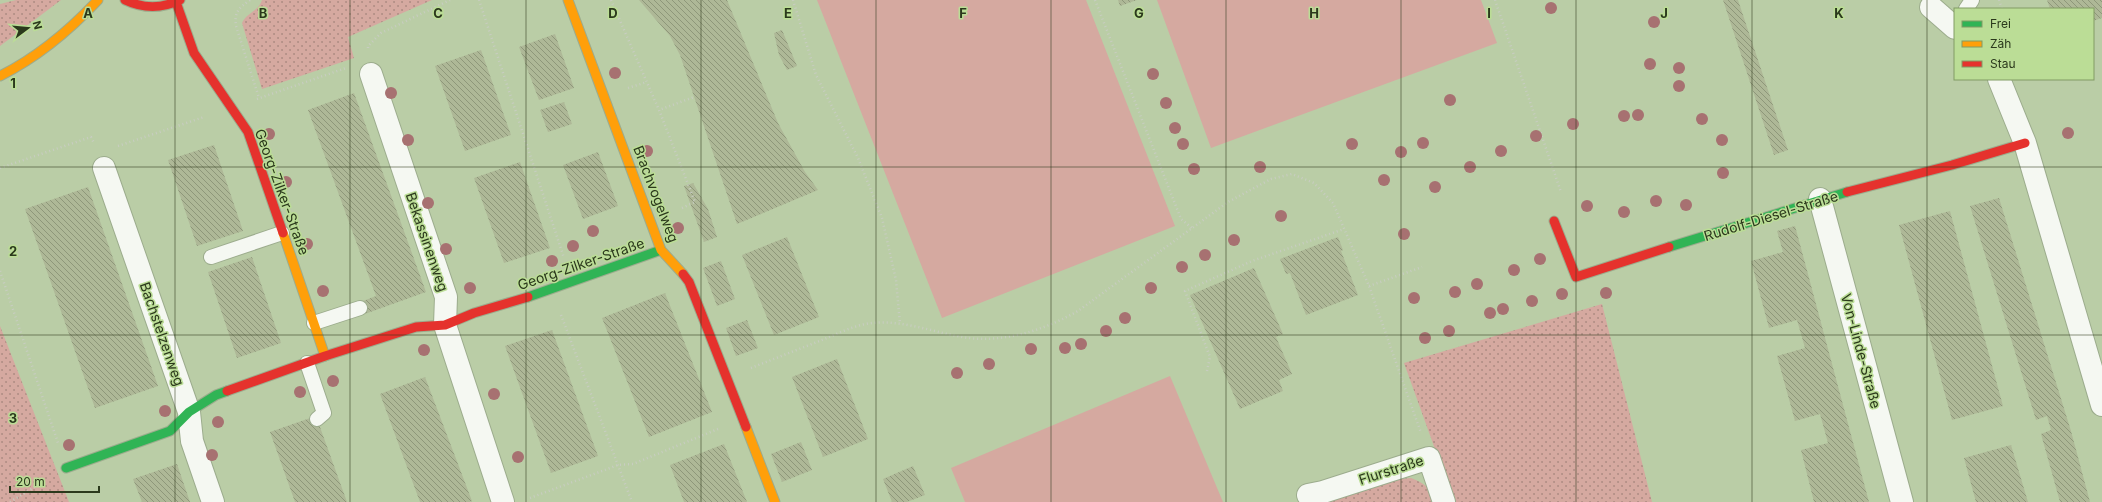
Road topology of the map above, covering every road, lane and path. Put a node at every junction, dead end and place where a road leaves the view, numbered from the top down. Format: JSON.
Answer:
{"nodes":[{"id":1,"x":98,"y":0,"type":"edge"},
{"id":2,"x":125,"y":0,"type":"edge"},
{"id":3,"x":250,"y":0,"type":"edge"},
{"id":4,"x":450,"y":0,"type":"edge"},
{"id":5,"x":479,"y":0,"type":"edge"},
{"id":6,"x":568,"y":0,"type":"edge"},
{"id":7,"x":611,"y":0,"type":"edge"},
{"id":8,"x":793,"y":0,"type":"edge"},
{"id":9,"x":1095,"y":0,"type":"edge"},
{"id":10,"x":1495,"y":0,"type":"edge"},
{"id":11,"x":178,"y":1,"type":"edge"},
{"id":12,"x":1930,"y":3,"type":"edge"},
{"id":13,"x":1954,"y":26,"type":"edge"},
{"id":14,"x":380,"y":32,"type":"dead end"},
{"id":15,"x":362,"y":70,"type":"joint"},
{"id":16,"x":0,"y":76,"type":"edge"},
{"id":17,"x":1999,"y":80,"type":"edge"},
{"id":18,"x":694,"y":97,"type":"dead end"},
{"id":19,"x":659,"y":110,"type":"junction"},
{"id":20,"x":200,"y":118,"type":"dead end"},
{"id":21,"x":82,"y":140,"type":"dead end"},
{"id":22,"x":136,"y":141,"type":"dead end"},
{"id":23,"x":2026,"y":143,"type":"junction"},
{"id":24,"x":0,"y":168,"type":"edge"},
{"id":25,"x":104,"y":168,"type":"dead end"},
{"id":26,"x":1561,"y":192,"type":"dead end"},
{"id":27,"x":1820,"y":199,"type":"junction"},
{"id":28,"x":682,"y":208,"type":"dead end"},
{"id":29,"x":1554,"y":221,"type":"dead end"},
{"id":30,"x":1193,"y":229,"type":"junction"},
{"id":31,"x":1344,"y":229,"type":"junction"},
{"id":32,"x":282,"y":233,"type":"junction"},
{"id":33,"x":661,"y":250,"type":"junction"},
{"id":34,"x":211,"y":257,"type":"dead end"},
{"id":35,"x":1422,"y":267,"type":"dead end"},
{"id":36,"x":0,"y":271,"type":"edge"},
{"id":37,"x":572,"y":281,"type":"junction"},
{"id":38,"x":1369,"y":286,"type":"junction"},
{"id":39,"x":551,"y":290,"type":"junction"},
{"id":40,"x":360,"y":308,"type":"dead end"},
{"id":41,"x":314,"y":323,"type":"junction"},
{"id":42,"x":900,"y":324,"type":"junction"},
{"id":43,"x":445,"y":325,"type":"junction"},
{"id":44,"x":325,"y":356,"type":"junction"},
{"id":45,"x":307,"y":363,"type":"junction"},
{"id":46,"x":1207,"y":371,"type":"dead end"},
{"id":47,"x":726,"y":378,"type":"junction"},
{"id":48,"x":2102,"y":405,"type":"edge"},
{"id":49,"x":189,"y":412,"type":"junction"},
{"id":50,"x":317,"y":419,"type":"dead end"},
{"id":51,"x":743,"y":419,"type":"junction"},
{"id":52,"x":1429,"y":458,"type":"junction"},
{"id":53,"x":618,"y":465,"type":"junction"},
{"id":54,"x":66,"y":468,"type":"junction"},
{"id":55,"x":1308,"y":495,"type":"dead end"},
{"id":56,"x":526,"y":499,"type":"dead end"},
{"id":57,"x":10,"y":502,"type":"edge"},
{"id":58,"x":213,"y":502,"type":"edge"},
{"id":59,"x":503,"y":502,"type":"edge"},
{"id":60,"x":632,"y":502,"type":"edge"},
{"id":61,"x":775,"y":502,"type":"edge"},
{"id":62,"x":1444,"y":502,"type":"edge"},
{"id":63,"x":1902,"y":502,"type":"edge"}],
"edges":[{"from":1,"to":16,"type":"street"},
{"from":2,"to":11,"type":"street"},
{"from":3,"to":15,"type":"path"},
{"from":4,"to":14,"type":"path"},
{"from":5,"to":37,"type":"path"},
{"from":6,"to":33,"type":"street","name":"Brachvogelweg"},
{"from":7,"to":19,"type":"path"},
{"from":8,"to":42,"type":"path"},
{"from":9,"to":30,"type":"path"},
{"from":10,"to":26,"type":"path"},
{"from":11,"to":32,"type":"street","name":"Georg-Zilker-Straße"},
{"from":12,"to":13,"type":"street"},
{"from":15,"to":43,"type":"street","name":"Bekassinenweg"},
{"from":17,"to":23,"type":"street"},
{"from":18,"to":19,"type":"path"},
{"from":19,"to":28,"type":"path"},
{"from":20,"to":22,"type":"path"},
{"from":21,"to":24,"type":"path"},
{"from":23,"to":27,"type":"street","name":"Rudolf-Diesel-Straße"},
{"from":23,"to":48,"type":"street"},
{"from":25,"to":49,"type":"street","name":"Bachstelzenweg"},
{"from":27,"to":29,"type":"street","name":"Rudolf-Diesel-Straße"},
{"from":27,"to":63,"type":"street","name":"Von-Linde-Straße"},
{"from":30,"to":31,"type":"path"},
{"from":30,"to":42,"type":"path"},
{"from":31,"to":38,"type":"path"},
{"from":31,"to":46,"type":"path"},
{"from":32,"to":34,"type":"lane"},
{"from":32,"to":41,"type":"street","name":"Georg-Zilker-Straße"},
{"from":33,"to":37,"type":"street","name":"Georg-Zilker-Straße"},
{"from":33,"to":47,"type":"street","name":"Brachvogelweg"},
{"from":35,"to":38,"type":"path"},
{"from":36,"to":54,"type":"path"},
{"from":37,"to":39,"type":"street","name":"Georg-Zilker-Straße"},
{"from":38,"to":52,"type":"path"},
{"from":39,"to":43,"type":"street","name":"Georg-Zilker-Straße"},
{"from":39,"to":53,"type":"path"},
{"from":40,"to":41,"type":"lane"},
{"from":41,"to":44,"type":"street","name":"Georg-Zilker-Straße"},
{"from":42,"to":47,"type":"path"},
{"from":43,"to":44,"type":"street","name":"Georg-Zilker-Straße"},
{"from":43,"to":59,"type":"street","name":"Bekassinenweg"},
{"from":44,"to":45,"type":"street","name":"Georg-Zilker-Straße"},
{"from":45,"to":49,"type":"street","name":"Georg-Zilker-Straße"},
{"from":45,"to":50,"type":"lane"},
{"from":47,"to":51,"type":"street","name":"Brachvogelweg"},
{"from":49,"to":54,"type":"street","name":"Georg-Zilker-Straße"},
{"from":49,"to":58,"type":"street","name":"Bachstelzenweg"},
{"from":51,"to":53,"type":"path"},
{"from":51,"to":61,"type":"street","name":"Brachvogelweg"},
{"from":52,"to":55,"type":"street","name":"Flurstraße"},
{"from":52,"to":62,"type":"street","name":"Flurstraße"},
{"from":53,"to":56,"type":"path"},
{"from":53,"to":60,"type":"path"},
{"from":54,"to":57,"type":"path"}]}
